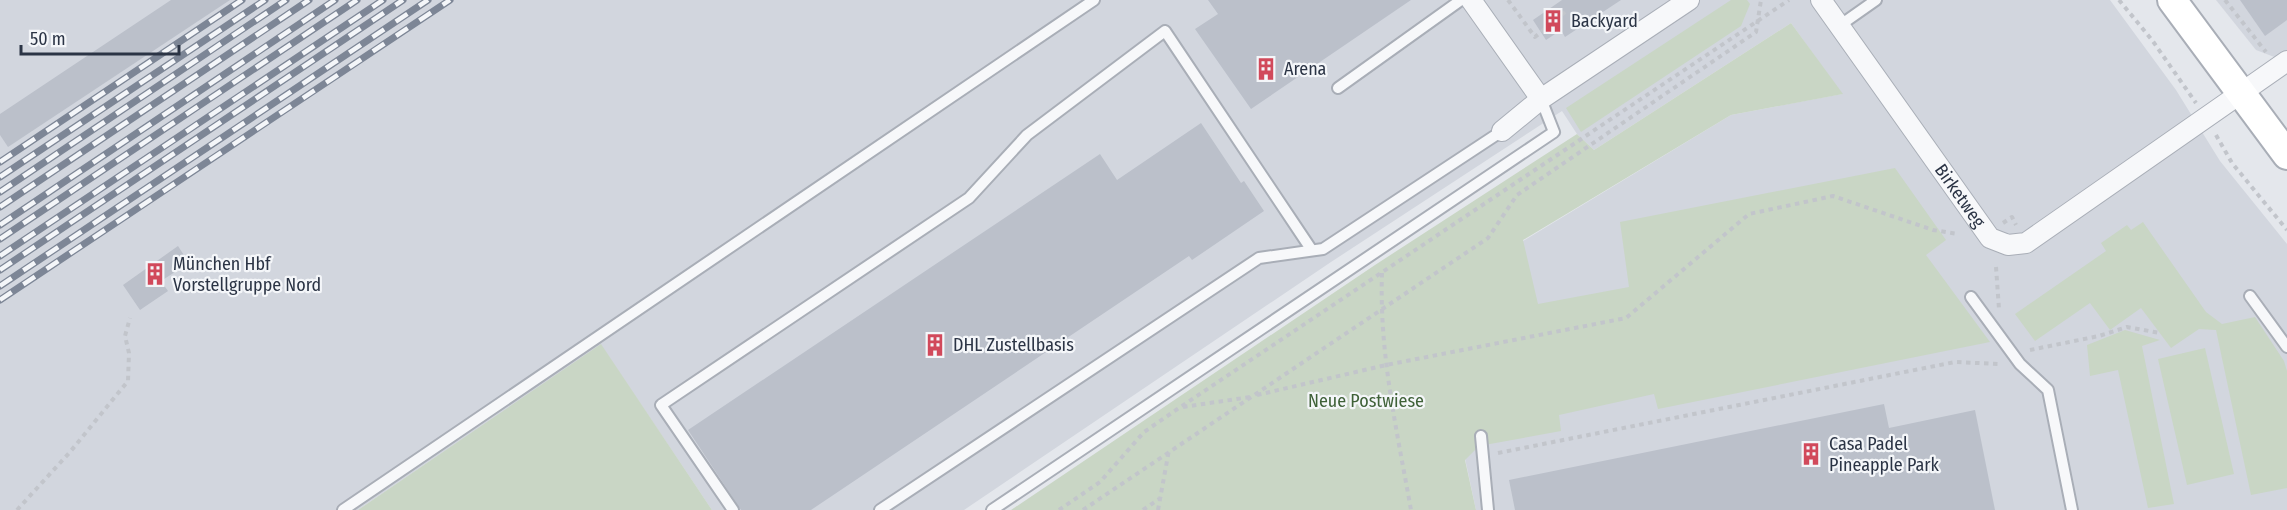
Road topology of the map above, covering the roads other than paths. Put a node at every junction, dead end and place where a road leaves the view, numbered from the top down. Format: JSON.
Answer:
{"nodes":[{"id":1,"x":1094,"y":0,"type":"edge"},
{"id":2,"x":1461,"y":0,"type":"edge"},
{"id":3,"x":1471,"y":0,"type":"edge"},
{"id":4,"x":1689,"y":0,"type":"edge"},
{"id":5,"x":1821,"y":0,"type":"edge"},
{"id":6,"x":1876,"y":0,"type":"edge"},
{"id":7,"x":2172,"y":0,"type":"edge"},
{"id":8,"x":1839,"y":26,"type":"junction"},
{"id":9,"x":2287,"y":61,"type":"edge"},
{"id":10,"x":1338,"y":88,"type":"dead end"},
{"id":11,"x":2240,"y":94,"type":"junction"},
{"id":12,"x":1541,"y":99,"type":"junction"},
{"id":13,"x":1502,"y":131,"type":"joint"},
{"id":14,"x":2287,"y":154,"type":"edge"},
{"id":15,"x":1311,"y":249,"type":"junction"},
{"id":16,"x":1971,"y":297,"type":"dead end"},
{"id":17,"x":2250,"y":297,"type":"dead end"},
{"id":18,"x":2287,"y":347,"type":"edge"},
{"id":19,"x":1480,"y":436,"type":"dead end"},
{"id":20,"x":343,"y":510,"type":"edge"},
{"id":21,"x":733,"y":510,"type":"edge"},
{"id":22,"x":880,"y":510,"type":"edge"},
{"id":23,"x":992,"y":510,"type":"edge"},
{"id":24,"x":1488,"y":510,"type":"edge"},
{"id":25,"x":2072,"y":510,"type":"edge"}],
"edges":[{"from":1,"to":20,"type":"lane"},
{"from":2,"to":10,"type":"lane"},
{"from":3,"to":12,"type":"street"},
{"from":4,"to":12,"type":"street"},
{"from":5,"to":8,"type":"street","name":"Birketweg"},
{"from":6,"to":8,"type":"lane"},
{"from":7,"to":11,"type":"main road"},
{"from":8,"to":11,"type":"street","name":"Birketweg"},
{"from":9,"to":11,"type":"street","name":"Birketweg"},
{"from":11,"to":14,"type":"main road"},
{"from":12,"to":13,"type":"street"},
{"from":12,"to":23,"type":"lane"},
{"from":13,"to":15,"type":"lane"},
{"from":15,"to":21,"type":"lane"},
{"from":15,"to":22,"type":"lane"},
{"from":16,"to":25,"type":"lane"},
{"from":17,"to":18,"type":"lane"},
{"from":19,"to":24,"type":"lane"}]}
